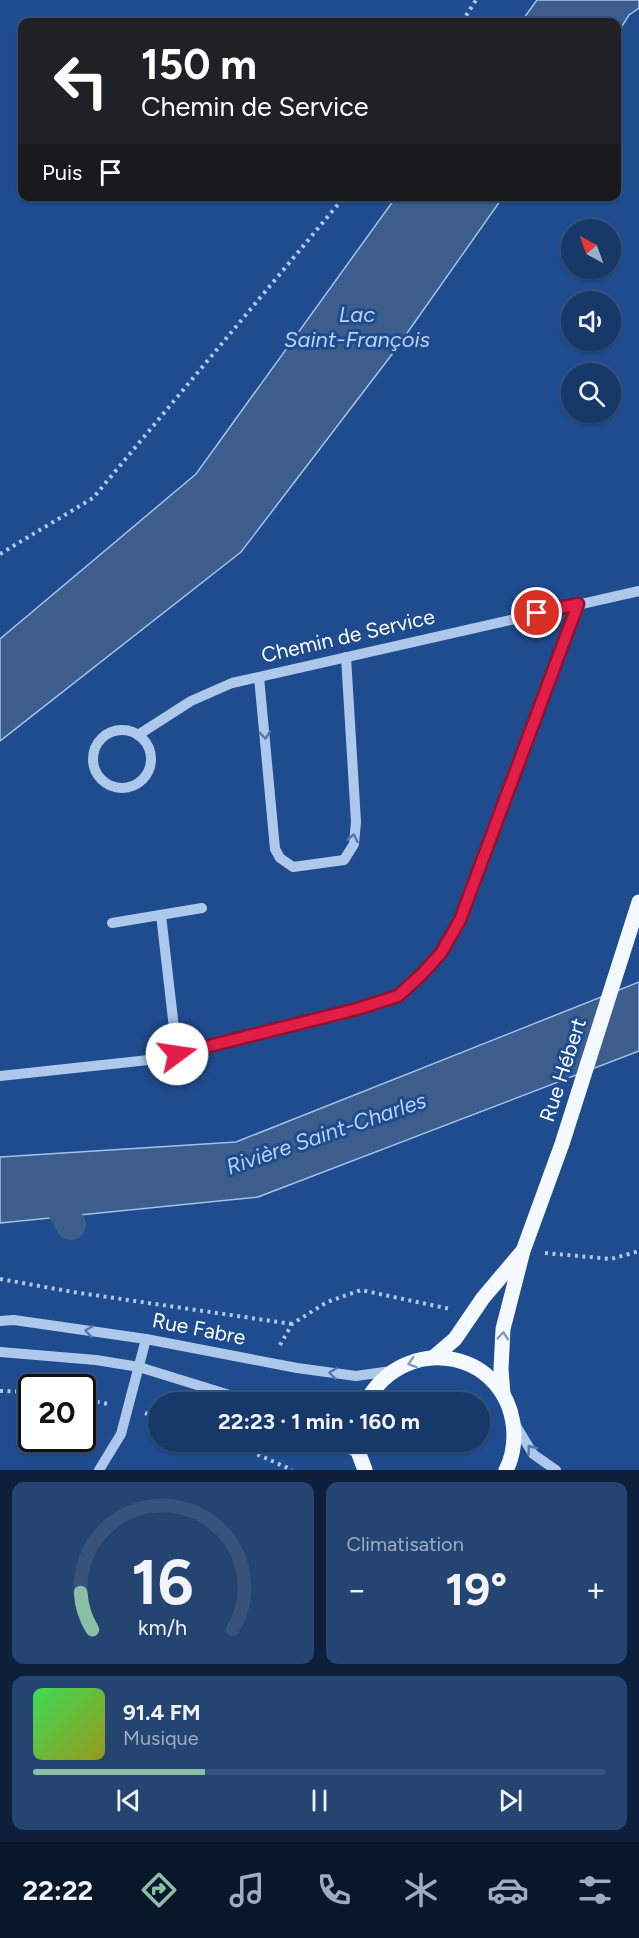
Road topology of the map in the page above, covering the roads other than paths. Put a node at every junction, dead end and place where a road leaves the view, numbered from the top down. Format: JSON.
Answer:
{"nodes":[{"id":1,"x":639,"y":591,"type":"edge"},
{"id":2,"x":578,"y":604,"type":"junction"},
{"id":3,"x":346,"y":657,"type":"junction"},
{"id":4,"x":259,"y":677,"type":"junction"},
{"id":5,"x":138,"y":735,"type":"junction"},
{"id":6,"x":202,"y":908,"type":"dead end"},
{"id":7,"x":636,"y":909,"type":"edge"},
{"id":8,"x":161,"y":915,"type":"junction"},
{"id":9,"x":112,"y":923,"type":"dead end"},
{"id":10,"x":177,"y":1054,"type":"junction"},
{"id":11,"x":0,"y":1076,"type":"edge"},
{"id":12,"x":523,"y":1251,"type":"junction"},
{"id":13,"x":0,"y":1321,"type":"edge"},
{"id":14,"x":146,"y":1339,"type":"junction"},
{"id":15,"x":0,"y":1352,"type":"edge"},
{"id":16,"x":434,"y":1357,"type":"junction"},
{"id":17,"x":139,"y":1367,"type":"junction"},
{"id":18,"x":391,"y":1371,"type":"junction"},
{"id":19,"x":220,"y":1392,"type":"edge"},
{"id":20,"x":372,"y":1392,"type":"edge"},
{"id":21,"x":503,"y":1395,"type":"junction"},
{"id":22,"x":513,"y":1421,"type":"junction"},
{"id":23,"x":360,"y":1452,"type":"edge"},
{"id":24,"x":99,"y":1470,"type":"edge"},
{"id":25,"x":365,"y":1470,"type":"edge"},
{"id":26,"x":506,"y":1470,"type":"edge"},
{"id":27,"x":556,"y":1470,"type":"edge"}],
"edges":[{"from":1,"to":2,"type":"street","name":"Chemin de Service"},
{"from":2,"to":3,"type":"street","name":"Chemin de Service"},
{"from":2,"to":10,"type":"street"},
{"from":3,"to":4,"type":"street","name":"Chemin de Service"},
{"from":4,"to":3,"type":"street","one_way":true},
{"from":4,"to":5,"type":"street","name":"Chemin de Service"},
{"from":5,"to":5,"type":"street"},
{"from":6,"to":8,"type":"street"},
{"from":7,"to":12,"type":"main road","name":"Rue Hébert"},
{"from":8,"to":9,"type":"street"},
{"from":8,"to":10,"type":"street"},
{"from":10,"to":11,"type":"street"},
{"from":12,"to":16,"type":"main road","name":"Rue Hébert"},
{"from":21,"to":12,"type":"main road","name":"Rue Hébert","one_way":true},
{"from":14,"to":13,"type":"street","name":"Rue Fabre","one_way":true},
{"from":14,"to":17,"type":"street"},
{"from":18,"to":14,"type":"street","name":"Rue Fabre","one_way":true},
{"from":15,"to":17,"type":"street"},
{"from":16,"to":18,"type":"main road","one_way":true},
{"from":16,"to":21,"type":"main road"},
{"from":17,"to":19,"type":"street"},
{"from":17,"to":24,"type":"street"},
{"from":18,"to":20,"type":"main road"},
{"from":21,"to":22,"type":"main road"},
{"from":22,"to":26,"type":"main road"},
{"from":27,"to":22,"type":"street","one_way":true},
{"from":23,"to":25,"type":"main road"}]}
